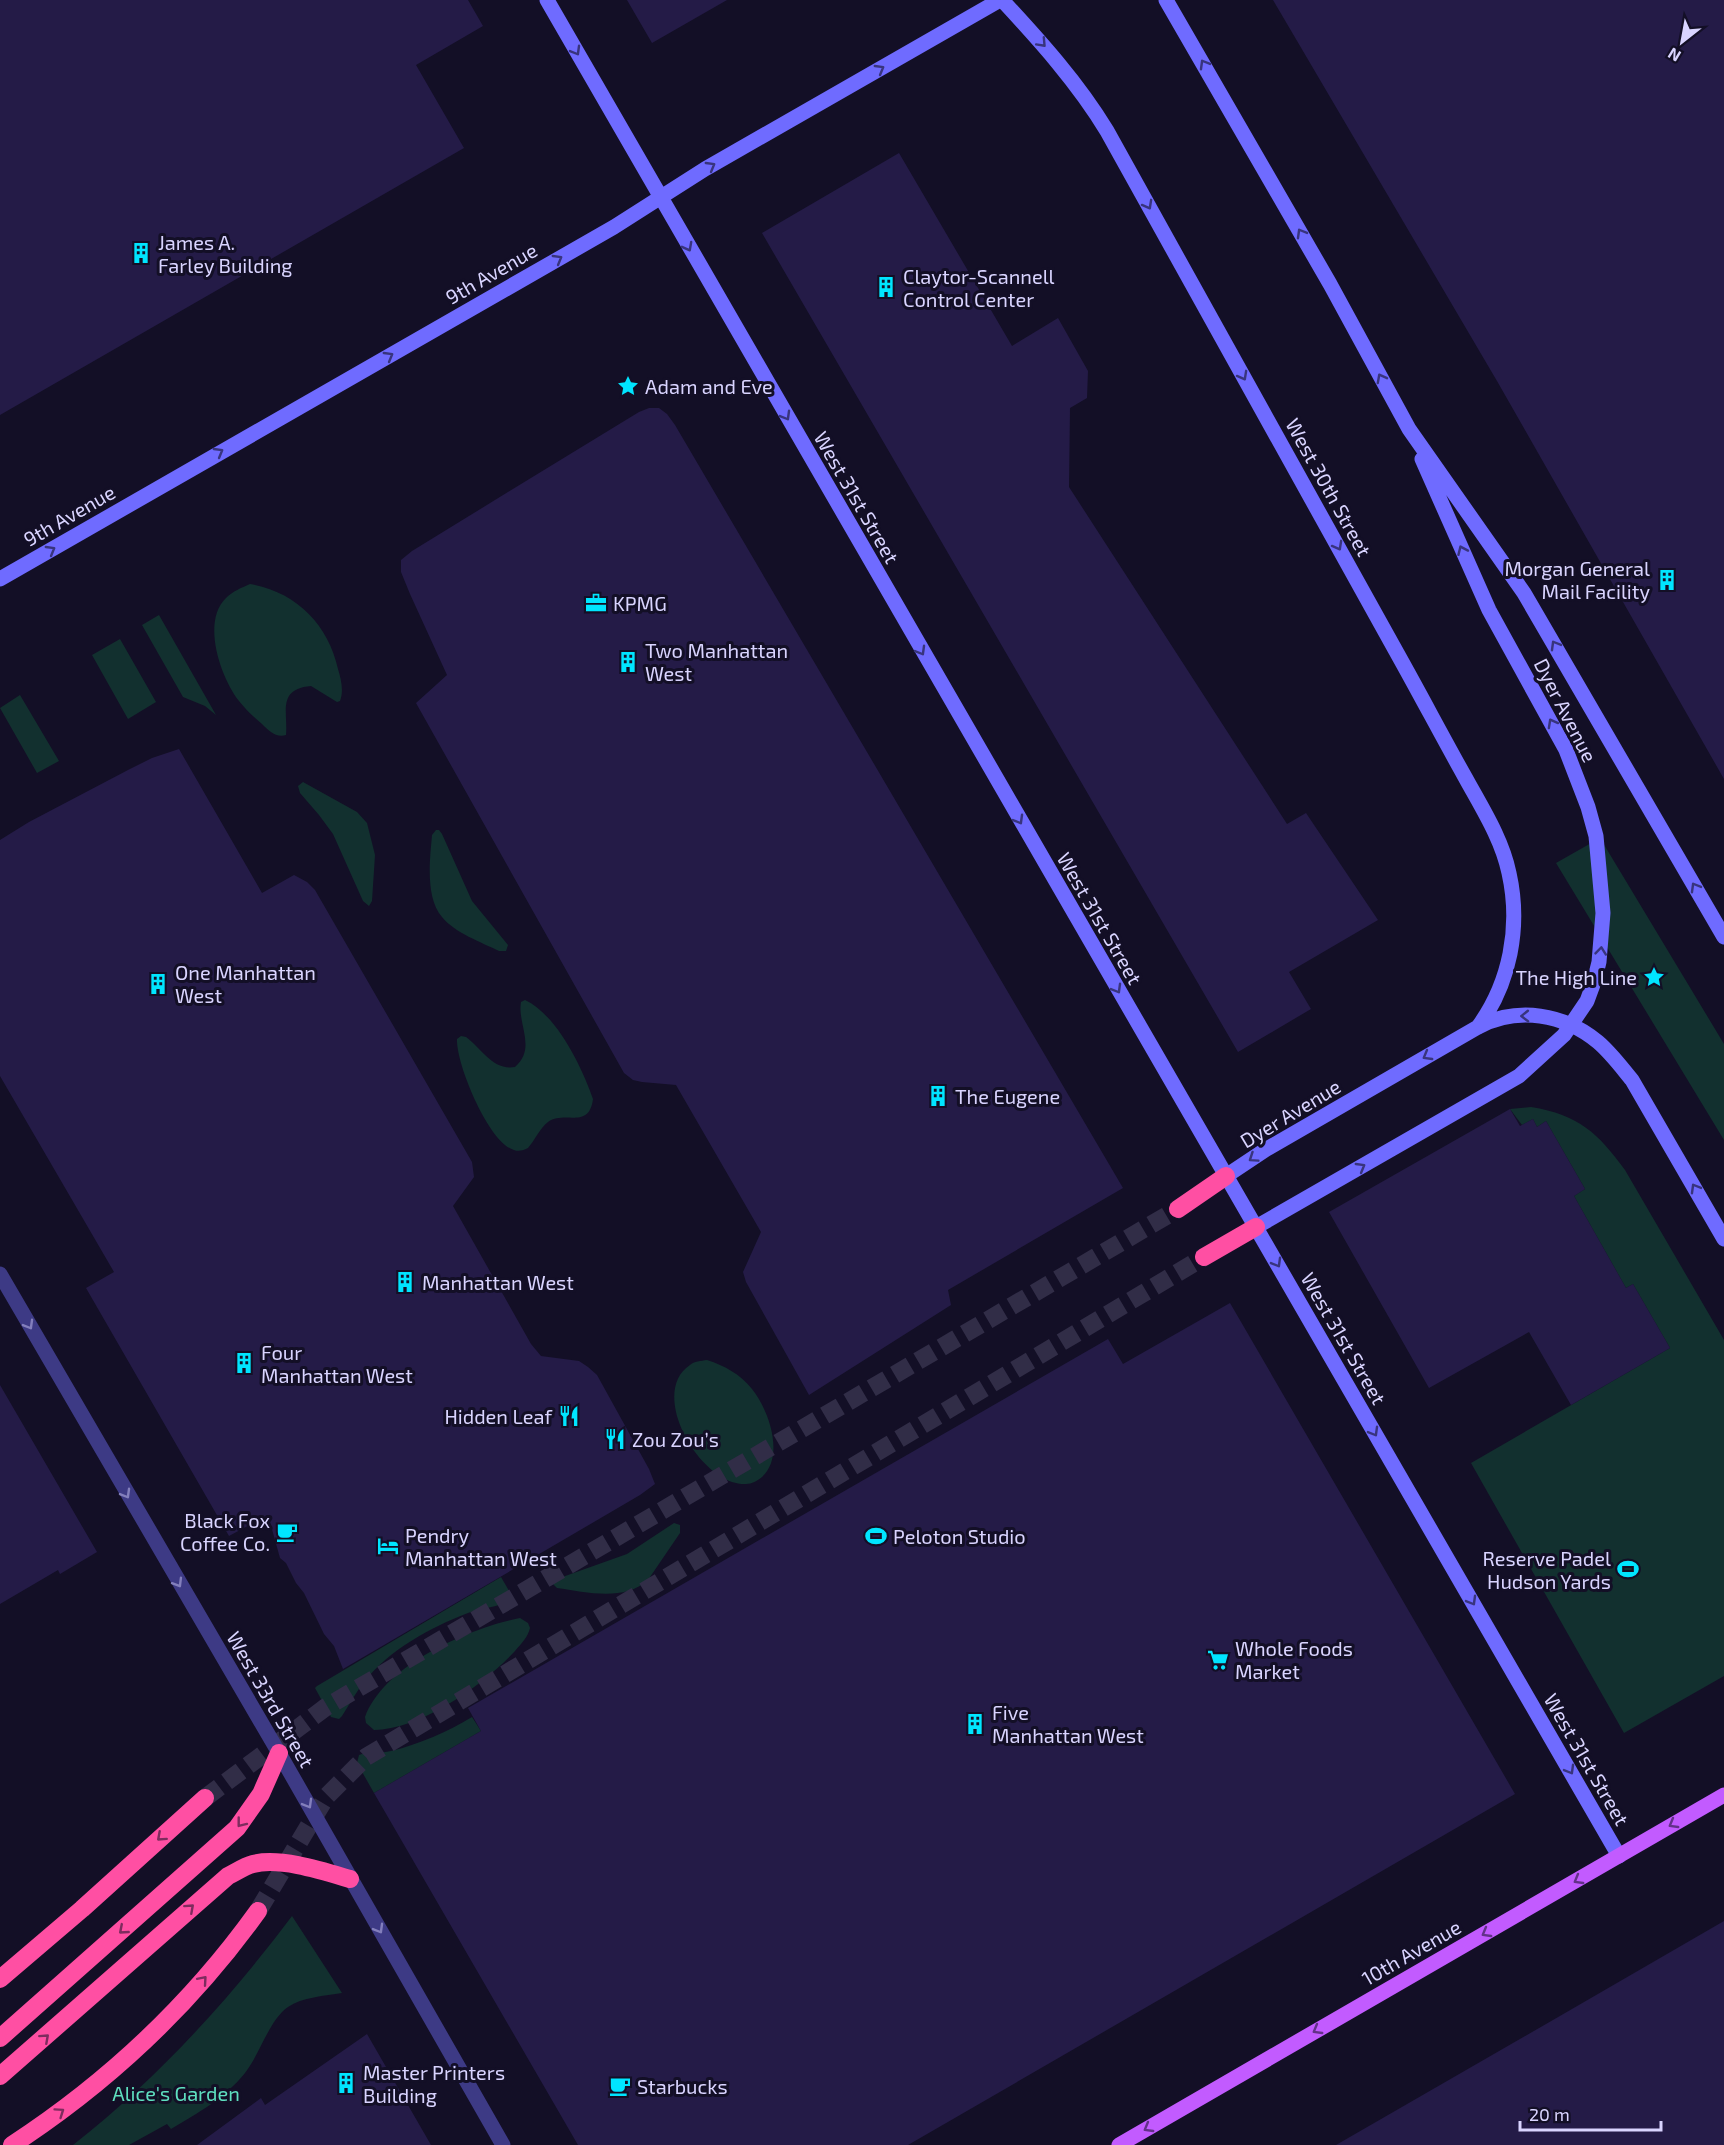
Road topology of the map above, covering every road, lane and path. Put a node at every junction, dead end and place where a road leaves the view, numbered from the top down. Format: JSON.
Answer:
{"nodes":[{"id":1,"x":547,"y":0,"type":"edge"},
{"id":2,"x":1001,"y":0,"type":"edge"},
{"id":3,"x":1166,"y":0,"type":"edge"},
{"id":4,"x":661,"y":196,"type":"junction"},
{"id":5,"x":1409,"y":429,"type":"junction"},
{"id":6,"x":0,"y":579,"type":"edge"},
{"id":7,"x":1724,"y":937,"type":"edge"},
{"id":8,"x":1573,"y":1024,"type":"junction"},
{"id":9,"x":1478,"y":1027,"type":"junction"},
{"id":10,"x":1226,"y":1176,"type":"junction"},
{"id":11,"x":1178,"y":1209,"type":"tunnel mouth"},
{"id":12,"x":1256,"y":1227,"type":"junction"},
{"id":13,"x":1724,"y":1239,"type":"edge"},
{"id":14,"x":1204,"y":1257,"type":"tunnel mouth"},
{"id":15,"x":0,"y":1274,"type":"edge"},
{"id":16,"x":279,"y":1754,"type":"junction"},
{"id":17,"x":1724,"y":1795,"type":"edge"},
{"id":18,"x":205,"y":1798,"type":"tunnel mouth"},
{"id":19,"x":1619,"y":1856,"type":"junction"},
{"id":20,"x":350,"y":1879,"type":"junction"},
{"id":21,"x":258,"y":1911,"type":"tunnel mouth"},
{"id":22,"x":0,"y":1979,"type":"edge"},
{"id":23,"x":0,"y":2038,"type":"edge"},
{"id":24,"x":0,"y":2076,"type":"edge"},
{"id":25,"x":12,"y":2145,"type":"edge"},
{"id":26,"x":503,"y":2145,"type":"edge"},
{"id":27,"x":1119,"y":2145,"type":"edge"}],
"edges":[{"from":1,"to":4,"type":"main road","name":"West 31st Street","one_way":true},
{"from":4,"to":2,"type":"main road","name":"9th Avenue","one_way":true},
{"from":2,"to":9,"type":"main road","name":"West 30th Street","one_way":true},
{"from":5,"to":3,"type":"main road","one_way":true},
{"from":6,"to":4,"type":"main road","name":"9th Avenue","one_way":true},
{"from":4,"to":10,"type":"main road","name":"West 31st Street","one_way":true},
{"from":7,"to":5,"type":"main road","one_way":true},
{"from":8,"to":5,"type":"main road","name":"Dyer Avenue","one_way":true},
{"from":8,"to":9,"type":"main road","name":"Dyer Avenue","one_way":true},
{"from":12,"to":8,"type":"main road","name":"Dyer Avenue","one_way":true},
{"from":13,"to":8,"type":"main road","one_way":true},
{"from":9,"to":10,"type":"main road","name":"Dyer Avenue","one_way":true},
{"from":10,"to":11,"type":"highway"},
{"from":10,"to":12,"type":"main road","name":"West 31st Street"},
{"from":12,"to":14,"type":"highway"},
{"from":12,"to":19,"type":"main road","name":"West 31st Street","one_way":true},
{"from":15,"to":16,"type":"street","name":"West 33rd Street","one_way":true},
{"from":16,"to":20,"type":"street","name":"West 33rd Street","one_way":true},
{"from":16,"to":23,"type":"highway","one_way":true},
{"from":17,"to":19,"type":"main road","name":"10th Avenue","one_way":true},
{"from":18,"to":22,"type":"highway","one_way":true},
{"from":19,"to":27,"type":"main road","name":"10th Avenue","one_way":true},
{"from":24,"to":20,"type":"highway","one_way":true},
{"from":20,"to":26,"type":"street","name":"West 33rd Street","one_way":true},
{"from":25,"to":21,"type":"highway","one_way":true}]}
